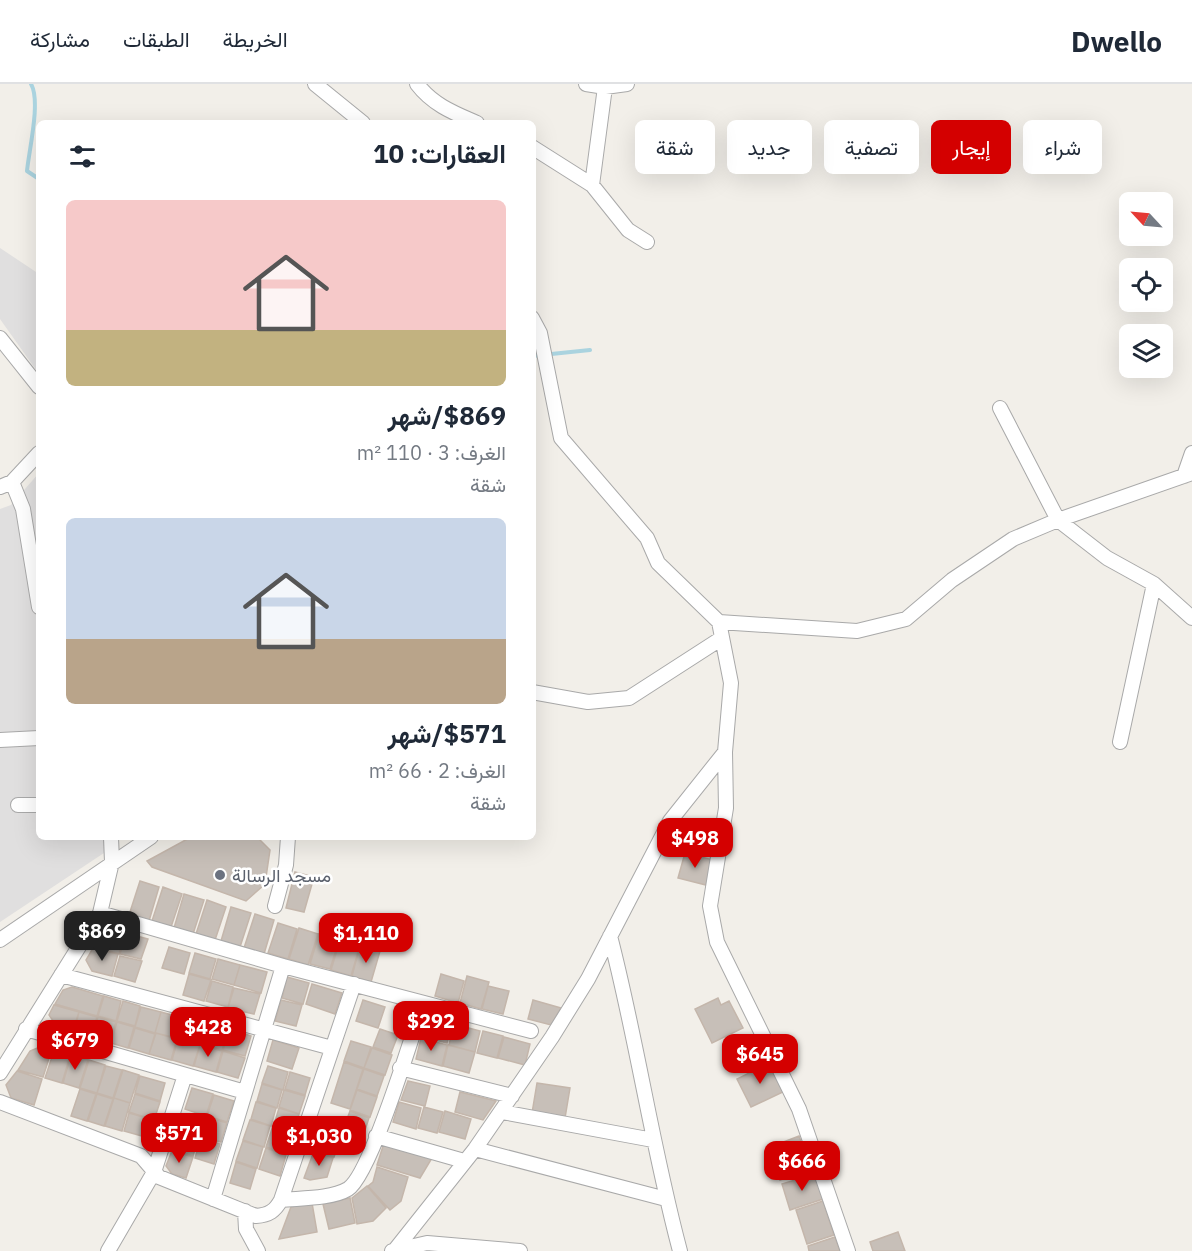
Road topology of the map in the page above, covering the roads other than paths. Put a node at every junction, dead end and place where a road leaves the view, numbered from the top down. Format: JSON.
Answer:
{"nodes":[{"id":1,"x":315,"y":84,"type":"edge"},
{"id":2,"x":417,"y":84,"type":"edge"},
{"id":3,"x":586,"y":84,"type":"edge"},
{"id":4,"x":627,"y":84,"type":"edge"},
{"id":5,"x":605,"y":87,"type":"junction"},
{"id":6,"x":359,"y":120,"type":"edge"},
{"id":7,"x":470,"y":120,"type":"edge"},
{"id":8,"x":536,"y":149,"type":"edge"},
{"id":9,"x":592,"y":184,"type":"junction"},
{"id":10,"x":647,"y":242,"type":"dead end"},
{"id":11,"x":536,"y":330,"type":"edge"},
{"id":12,"x":0,"y":338,"type":"edge"},
{"id":13,"x":36,"y":383,"type":"edge"},
{"id":14,"x":1000,"y":408,"type":"dead end"},
{"id":15,"x":1192,"y":453,"type":"edge"},
{"id":16,"x":36,"y":456,"type":"edge"},
{"id":17,"x":1188,"y":474,"type":"edge"},
{"id":18,"x":6,"y":484,"type":"edge"},
{"id":19,"x":1058,"y":520,"type":"junction"},
{"id":20,"x":1154,"y":584,"type":"junction"},
{"id":21,"x":36,"y":589,"type":"edge"},
{"id":22,"x":1192,"y":618,"type":"edge"},
{"id":23,"x":719,"y":622,"type":"junction"},
{"id":24,"x":722,"y":638,"type":"junction"},
{"id":25,"x":536,"y":693,"type":"edge"},
{"id":26,"x":36,"y":738,"type":"edge"},
{"id":27,"x":0,"y":740,"type":"edge"},
{"id":28,"x":1120,"y":742,"type":"dead end"},
{"id":29,"x":725,"y":752,"type":"junction"},
{"id":30,"x":18,"y":805,"type":"dead end"},
{"id":31,"x":36,"y":805,"type":"edge"},
{"id":32,"x":111,"y":840,"type":"edge"},
{"id":33,"x":288,"y":840,"type":"edge"},
{"id":34,"x":134,"y":843,"type":"edge"},
{"id":35,"x":112,"y":862,"type":"junction"},
{"id":36,"x":275,"y":906,"type":"dead end"},
{"id":37,"x":100,"y":913,"type":"junction"},
{"id":38,"x":3,"y":934,"type":"edge"},
{"id":39,"x":610,"y":936,"type":"junction"},
{"id":40,"x":283,"y":966,"type":"junction"},
{"id":41,"x":61,"y":975,"type":"junction"},
{"id":42,"x":354,"y":984,"type":"junction"},
{"id":43,"x":423,"y":1003,"type":"junction"},
{"id":44,"x":26,"y":1029,"type":"junction"},
{"id":45,"x":264,"y":1029,"type":"junction"},
{"id":46,"x":531,"y":1031,"type":"dead end"},
{"id":47,"x":332,"y":1048,"type":"junction"},
{"id":48,"x":400,"y":1068,"type":"junction"},
{"id":49,"x":0,"y":1072,"type":"edge"},
{"id":50,"x":185,"y":1075,"type":"junction"},
{"id":51,"x":245,"y":1092,"type":"junction"},
{"id":52,"x":512,"y":1096,"type":"junction"},
{"id":53,"x":0,"y":1102,"type":"edge"},
{"id":54,"x":502,"y":1112,"type":"junction"},
{"id":55,"x":376,"y":1136,"type":"junction"},
{"id":56,"x":653,"y":1140,"type":"junction"},
{"id":57,"x":475,"y":1149,"type":"junction"},
{"id":58,"x":464,"y":1161,"type":"junction"},
{"id":59,"x":154,"y":1172,"type":"junction"},
{"id":60,"x":213,"y":1199,"type":"junction"},
{"id":61,"x":666,"y":1199,"type":"junction"},
{"id":62,"x":281,"y":1200,"type":"junction"},
{"id":63,"x":245,"y":1211,"type":"junction"},
{"id":64,"x":457,"y":1247,"type":"edge"},
{"id":65,"x":108,"y":1251,"type":"edge"},
{"id":66,"x":258,"y":1251,"type":"edge"},
{"id":67,"x":393,"y":1251,"type":"edge"},
{"id":68,"x":520,"y":1251,"type":"edge"},
{"id":69,"x":680,"y":1251,"type":"edge"},
{"id":70,"x":848,"y":1251,"type":"edge"}],
"edges":[{"from":1,"to":6,"type":"street"},
{"from":2,"to":7,"type":"street"},
{"from":3,"to":5,"type":"street"},
{"from":4,"to":5,"type":"street"},
{"from":5,"to":9,"type":"street"},
{"from":8,"to":9,"type":"street"},
{"from":9,"to":10,"type":"street"},
{"from":11,"to":23,"type":"street"},
{"from":12,"to":13,"type":"street"},
{"from":14,"to":19,"type":"street"},
{"from":15,"to":17,"type":"street"},
{"from":16,"to":18,"type":"street"},
{"from":17,"to":19,"type":"street"},
{"from":18,"to":21,"type":"street"},
{"from":19,"to":20,"type":"street"},
{"from":19,"to":23,"type":"street"},
{"from":20,"to":22,"type":"street"},
{"from":20,"to":28,"type":"street"},
{"from":23,"to":24,"type":"street"},
{"from":24,"to":25,"type":"street"},
{"from":24,"to":29,"type":"street"},
{"from":26,"to":27,"type":"street"},
{"from":29,"to":39,"type":"street"},
{"from":29,"to":70,"type":"street"},
{"from":30,"to":31,"type":"street"},
{"from":32,"to":35,"type":"street"},
{"from":33,"to":36,"type":"street"},
{"from":34,"to":35,"type":"street"},
{"from":35,"to":37,"type":"street"},
{"from":35,"to":38,"type":"street"},
{"from":37,"to":40,"type":"street"},
{"from":37,"to":41,"type":"street"},
{"from":39,"to":52,"type":"street"},
{"from":39,"to":56,"type":"street"},
{"from":40,"to":42,"type":"street"},
{"from":40,"to":45,"type":"street"},
{"from":41,"to":44,"type":"street"},
{"from":41,"to":45,"type":"street"},
{"from":42,"to":43,"type":"street"},
{"from":42,"to":47,"type":"street"},
{"from":43,"to":46,"type":"street"},
{"from":43,"to":48,"type":"street"},
{"from":44,"to":49,"type":"street"},
{"from":44,"to":50,"type":"street"},
{"from":45,"to":47,"type":"street"},
{"from":45,"to":51,"type":"street"},
{"from":47,"to":62,"type":"street"},
{"from":48,"to":52,"type":"street"},
{"from":48,"to":55,"type":"street"},
{"from":50,"to":51,"type":"street"},
{"from":50,"to":59,"type":"street"},
{"from":51,"to":60,"type":"street"},
{"from":52,"to":54,"type":"street"},
{"from":53,"to":59,"type":"street"},
{"from":54,"to":56,"type":"street"},
{"from":54,"to":57,"type":"street"},
{"from":55,"to":58,"type":"street"},
{"from":55,"to":62,"type":"street"},
{"from":56,"to":61,"type":"street"},
{"from":57,"to":58,"type":"street"},
{"from":57,"to":61,"type":"street"},
{"from":58,"to":67,"type":"street"},
{"from":59,"to":60,"type":"street"},
{"from":59,"to":65,"type":"street"},
{"from":60,"to":63,"type":"street"},
{"from":61,"to":69,"type":"street"},
{"from":62,"to":63,"type":"street"},
{"from":63,"to":66,"type":"street"},
{"from":64,"to":67,"type":"street"},
{"from":64,"to":68,"type":"street"}]}
